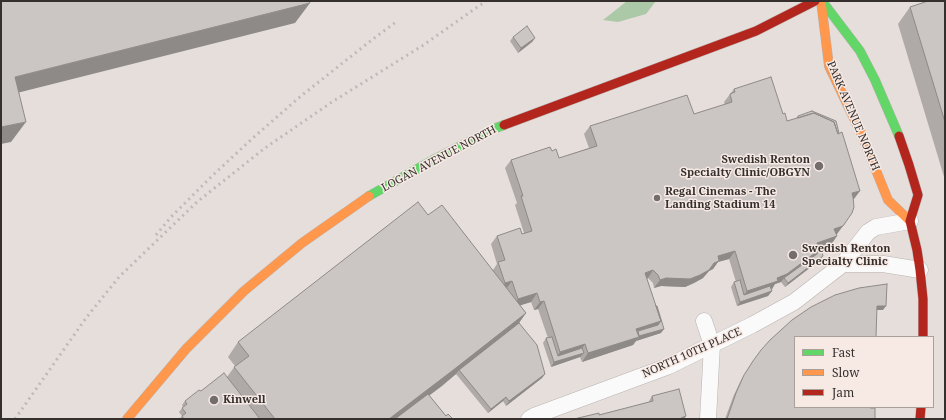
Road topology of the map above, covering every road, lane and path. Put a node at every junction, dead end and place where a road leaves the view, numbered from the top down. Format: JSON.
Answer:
{"nodes":[{"id":1,"x":815,"y":1,"type":"edge"},
{"id":2,"x":822,"y":1,"type":"edge"},
{"id":3,"x":910,"y":221,"type":"junction"},
{"id":4,"x":843,"y":264,"type":"junction"},
{"id":5,"x":920,"y":270,"type":"junction"},
{"id":6,"x":704,"y":321,"type":"dead end"},
{"id":7,"x":923,"y":336,"type":"edge"},
{"id":8,"x":712,"y":345,"type":"junction"},
{"id":9,"x":921,"y":408,"type":"edge"},
{"id":10,"x":127,"y":419,"type":"edge"},
{"id":11,"x":529,"y":419,"type":"edge"},
{"id":12,"x":708,"y":419,"type":"edge"},
{"id":13,"x":920,"y":419,"type":"edge"}],
"edges":[{"from":1,"to":10,"type":"main road","name":"LOGAN AVENUE NORTH"},
{"from":2,"to":3,"type":"main road","name":"PARK AVENUE NORTH"},
{"from":2,"to":3,"type":"main road","name":"PARK AVENUE NORTH"},
{"from":3,"to":4,"type":"street","name":"NORTH 10TH PLACE"},
{"from":3,"to":5,"type":"main road"},
{"from":4,"to":5,"type":"street"},
{"from":4,"to":8,"type":"street","name":"NORTH 10TH PLACE"},
{"from":5,"to":7,"type":"main road"},
{"from":6,"to":8,"type":"street"},
{"from":8,"to":11,"type":"street","name":"NORTH 10TH PLACE"},
{"from":8,"to":12,"type":"street"},
{"from":9,"to":13,"type":"main road"}]}
